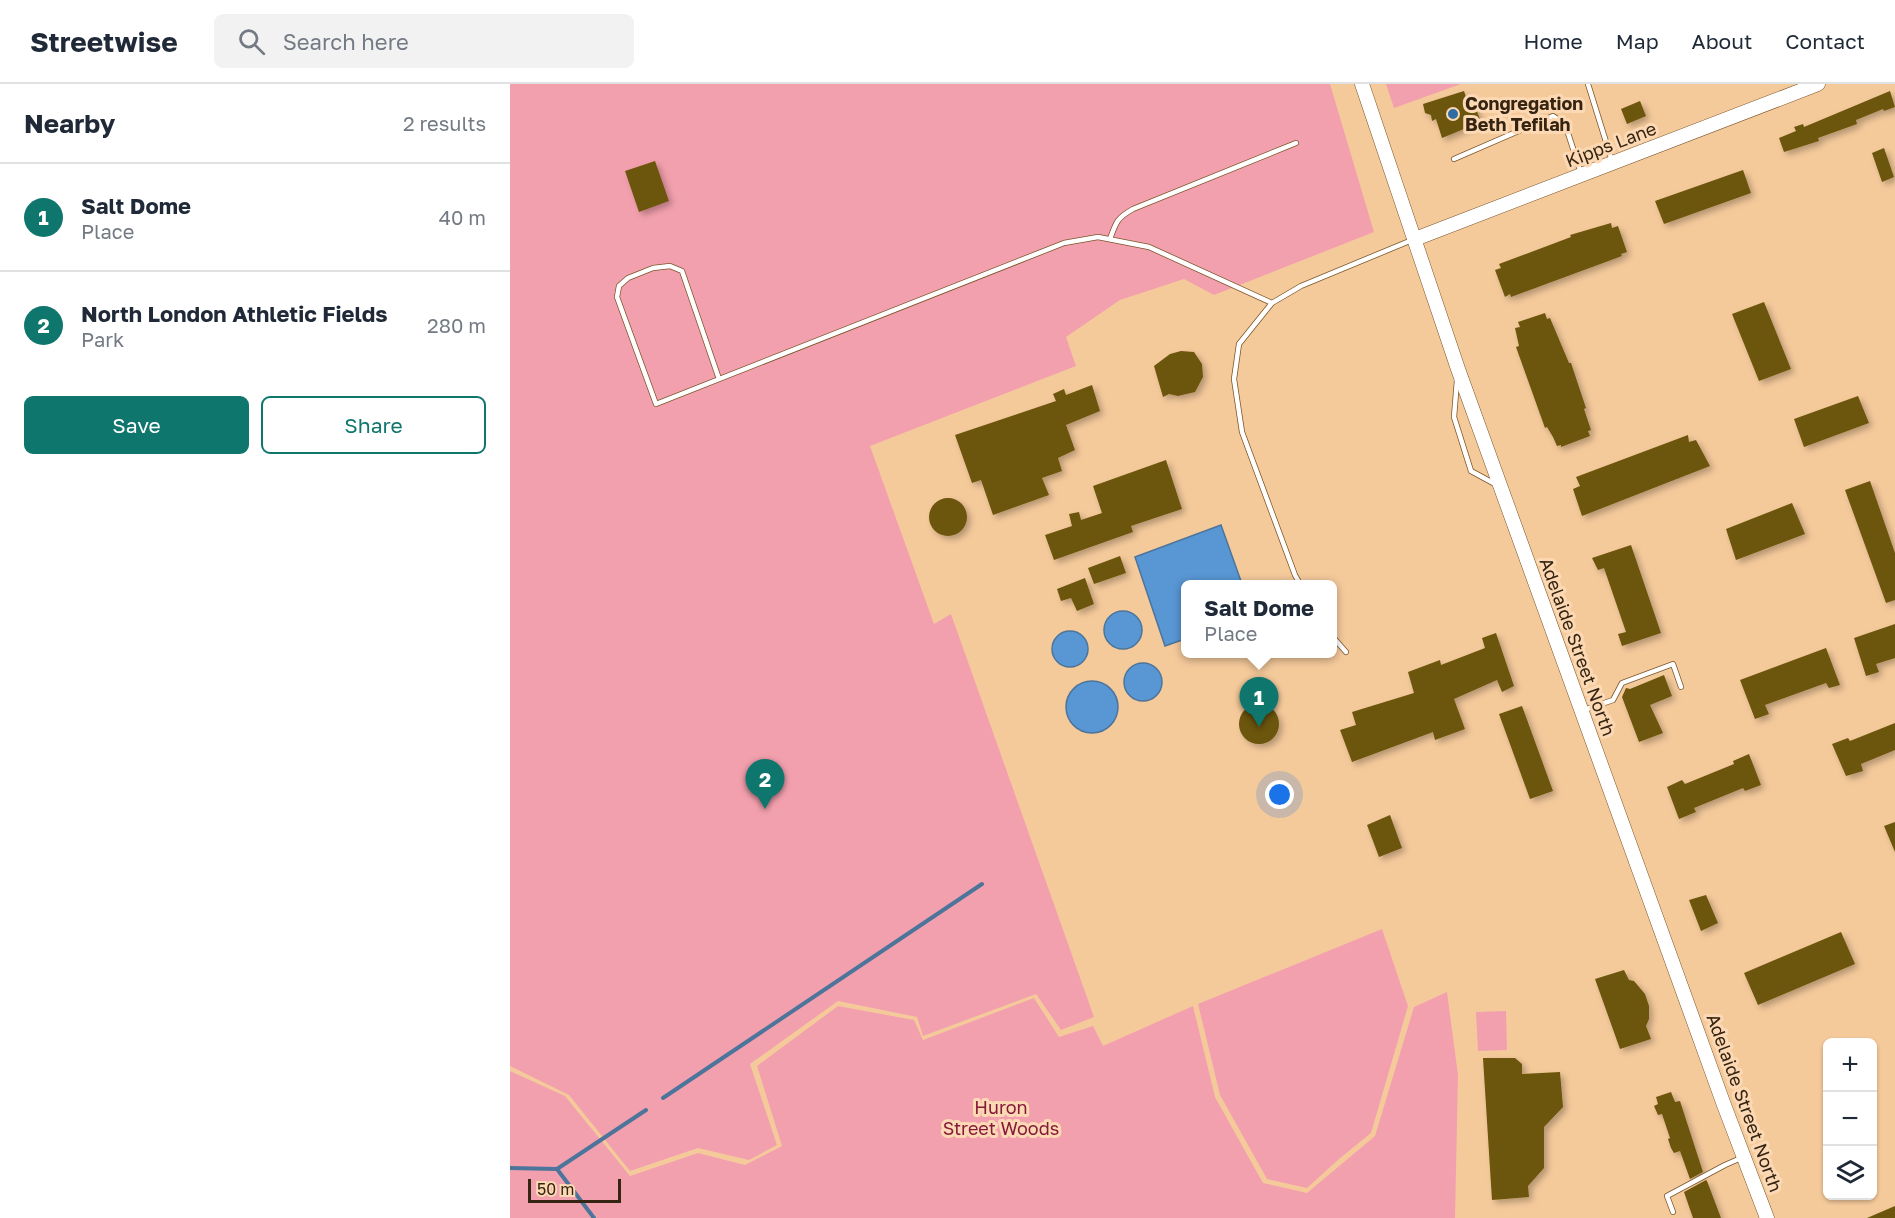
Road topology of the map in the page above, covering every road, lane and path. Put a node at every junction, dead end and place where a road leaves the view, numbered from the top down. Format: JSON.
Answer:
{"nodes":[{"id":1,"x":1362,"y":84,"type":"edge"},
{"id":2,"x":1588,"y":84,"type":"edge"},
{"id":3,"x":1818,"y":84,"type":"edge"},
{"id":4,"x":1296,"y":142,"type":"dead end"},
{"id":5,"x":1454,"y":159,"type":"dead end"},
{"id":6,"x":1613,"y":164,"type":"junction"},
{"id":7,"x":1582,"y":176,"type":"junction"},
{"id":8,"x":1110,"y":239,"type":"junction"},
{"id":9,"x":1415,"y":239,"type":"junction"},
{"id":10,"x":1272,"y":303,"type":"junction"},
{"id":11,"x":1458,"y":369,"type":"junction"},
{"id":12,"x":719,"y":379,"type":"junction"},
{"id":13,"x":1500,"y":487,"type":"junction"},
{"id":14,"x":1298,"y":580,"type":"edge"},
{"id":15,"x":1337,"y":642,"type":"edge"},
{"id":16,"x":1346,"y":652,"type":"dead end"},
{"id":17,"x":1681,"y":687,"type":"dead end"},
{"id":18,"x":1581,"y":711,"type":"junction"},
{"id":19,"x":1744,"y":1158,"type":"junction"},
{"id":20,"x":1673,"y":1212,"type":"dead end"},
{"id":21,"x":1767,"y":1218,"type":"edge"}],
"edges":[{"from":1,"to":9,"type":"main road","name":"Adelaide Street North"},
{"from":2,"to":6,"type":"lane"},
{"from":3,"to":6,"type":"main road","name":"Kipps Lane"},
{"from":4,"to":8,"type":"lane"},
{"from":5,"to":7,"type":"lane"},
{"from":6,"to":7,"type":"main road","name":"Kipps Lane"},
{"from":7,"to":9,"type":"main road","name":"Kipps Lane"},
{"from":8,"to":10,"type":"lane"},
{"from":8,"to":12,"type":"lane"},
{"from":9,"to":10,"type":"lane"},
{"from":9,"to":11,"type":"main road","name":"Adelaide Street North"},
{"from":10,"to":14,"type":"lane"},
{"from":11,"to":13,"type":"main road","name":"Adelaide Street North"},
{"from":11,"to":13,"type":"lane"},
{"from":12,"to":12,"type":"lane"},
{"from":13,"to":18,"type":"main road","name":"Adelaide Street North"},
{"from":15,"to":16,"type":"lane"},
{"from":17,"to":18,"type":"lane"},
{"from":18,"to":19,"type":"main road","name":"Adelaide Street North"},
{"from":19,"to":20,"type":"lane"},
{"from":19,"to":21,"type":"main road","name":"Adelaide Street North"}]}
